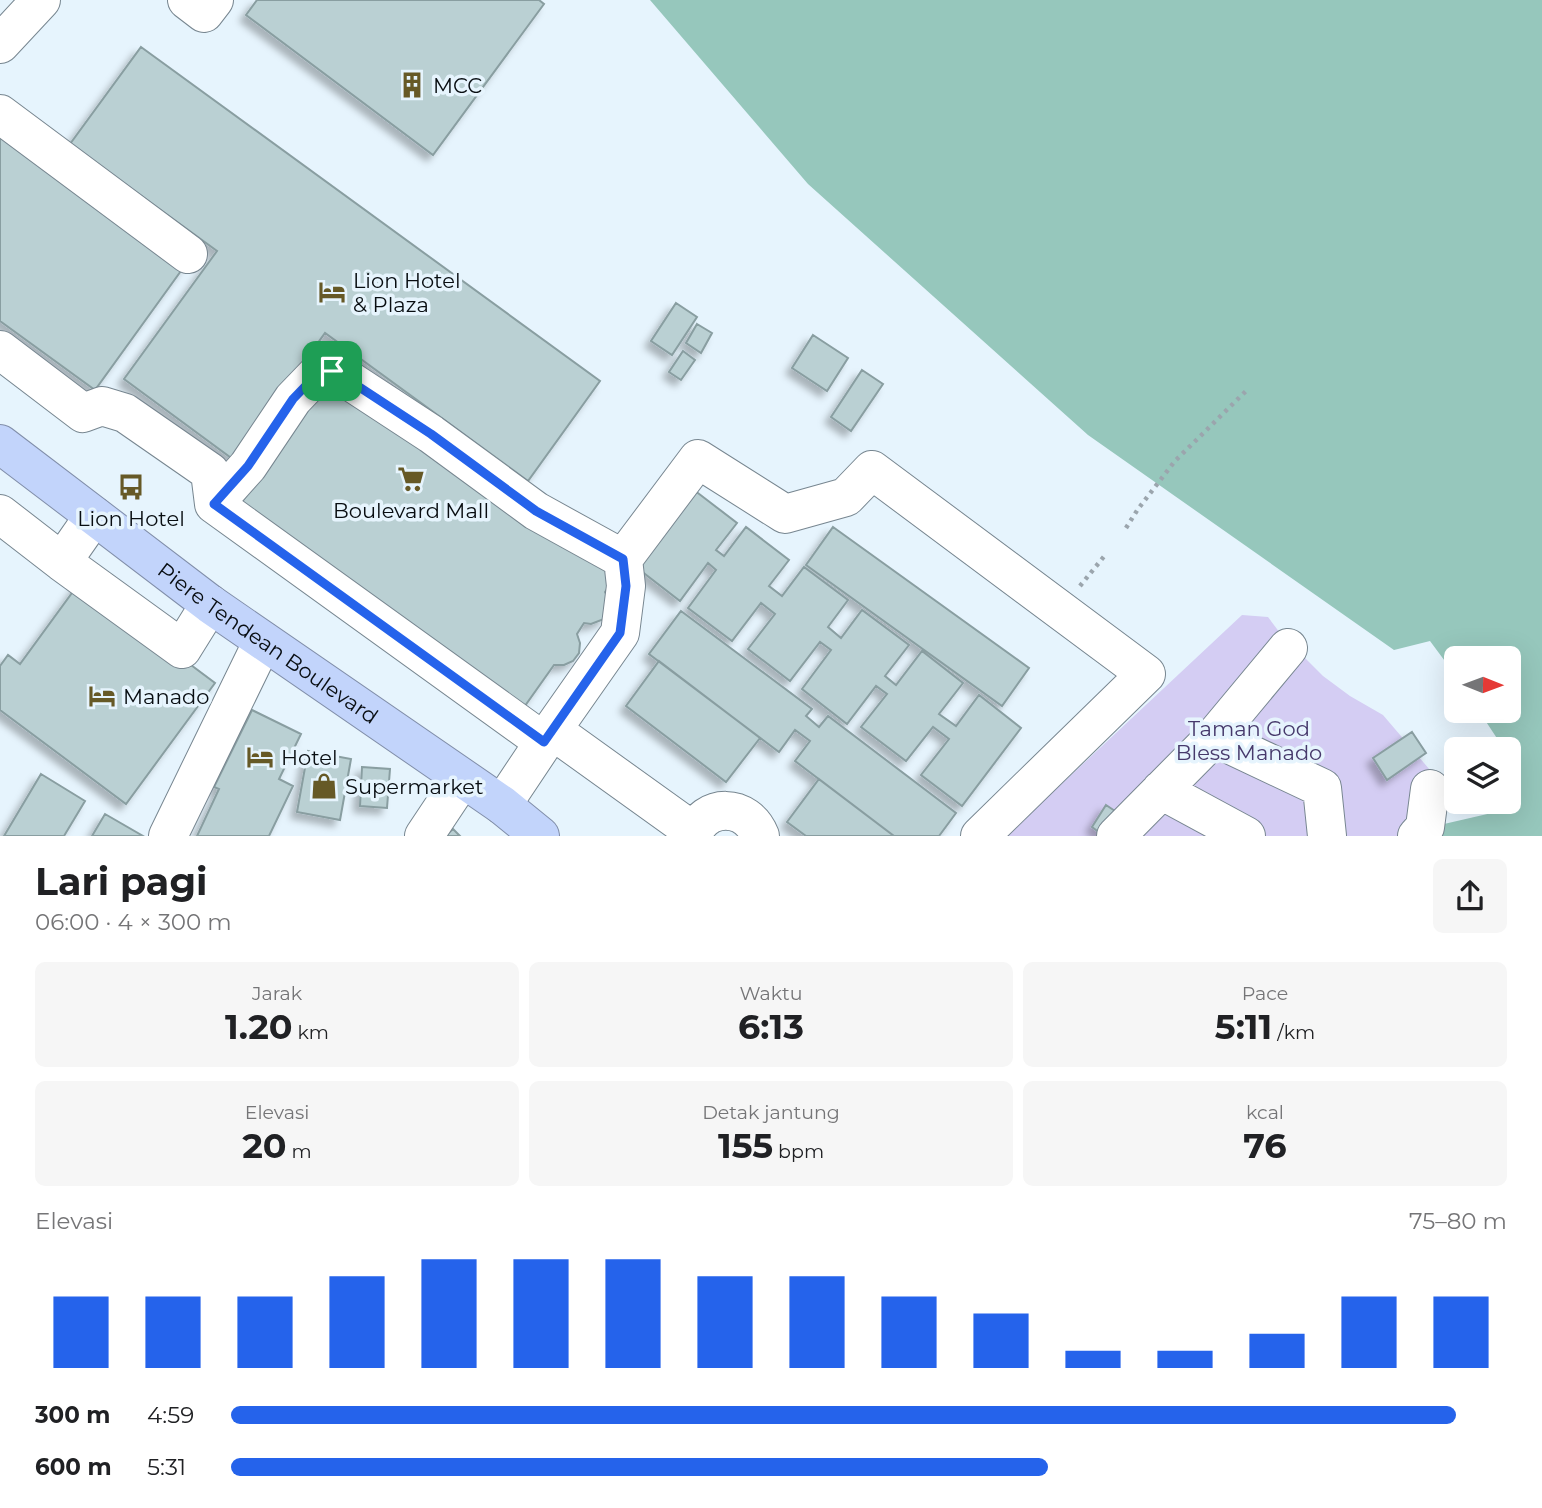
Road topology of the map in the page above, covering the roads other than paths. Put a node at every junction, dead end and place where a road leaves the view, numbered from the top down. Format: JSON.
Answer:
{"nodes":[{"id":1,"x":41,"y":0,"type":"edge"},
{"id":2,"x":187,"y":0,"type":"edge"},
{"id":3,"x":214,"y":0,"type":"edge"},
{"id":4,"x":0,"y":44,"type":"edge"},
{"id":5,"x":0,"y":114,"type":"edge"},
{"id":6,"x":188,"y":254,"type":"dead end"},
{"id":7,"x":0,"y":350,"type":"edge"},
{"id":8,"x":0,"y":444,"type":"edge"},
{"id":9,"x":214,"y":504,"type":"junction"},
{"id":10,"x":0,"y":514,"type":"edge"},
{"id":11,"x":94,"y":516,"type":"junction"},
{"id":12,"x":623,"y":559,"type":"junction"},
{"id":13,"x":62,"y":562,"type":"junction"},
{"id":14,"x":210,"y":604,"type":"junction"},
{"id":15,"x":264,"y":640,"type":"junction"},
{"id":16,"x":1288,"y":648,"type":"dead end"},
{"id":17,"x":548,"y":736,"type":"junction"},
{"id":18,"x":1214,"y":737,"type":"junction"},
{"id":19,"x":462,"y":779,"type":"junction"},
{"id":20,"x":1430,"y":789,"type":"dead end"},
{"id":21,"x":1161,"y":790,"type":"junction"},
{"id":22,"x":502,"y":805,"type":"junction"},
{"id":23,"x":693,"y":834,"type":"edge"},
{"id":24,"x":168,"y":836,"type":"edge"},
{"id":25,"x":424,"y":836,"type":"edge"},
{"id":26,"x":540,"y":836,"type":"edge"},
{"id":27,"x":760,"y":836,"type":"edge"},
{"id":28,"x":981,"y":836,"type":"edge"},
{"id":29,"x":1116,"y":836,"type":"edge"},
{"id":30,"x":1246,"y":836,"type":"edge"},
{"id":31,"x":1327,"y":836,"type":"edge"},
{"id":32,"x":1417,"y":836,"type":"edge"}],
"edges":[{"from":1,"to":4,"type":"street"},
{"from":2,"to":3,"type":"street"},
{"from":5,"to":6,"type":"street"},
{"from":7,"to":9,"type":"street"},
{"from":8,"to":11,"type":"highway","name":"Piere Tendean Boulevard"},
{"from":9,"to":12,"type":"street"},
{"from":9,"to":17,"type":"street"},
{"from":10,"to":13,"type":"street"},
{"from":11,"to":13,"type":"street"},
{"from":11,"to":14,"type":"highway","name":"Piere Tendean Boulevard"},
{"from":12,"to":17,"type":"street"},
{"from":12,"to":28,"type":"street"},
{"from":13,"to":14,"type":"street"},
{"from":14,"to":15,"type":"highway","name":"Piere Tendean Boulevard"},
{"from":15,"to":19,"type":"highway","name":"Piere Tendean Boulevard"},
{"from":15,"to":24,"type":"street"},
{"from":16,"to":18,"type":"street"},
{"from":17,"to":22,"type":"street"},
{"from":17,"to":23,"type":"street"},
{"from":18,"to":21,"type":"street"},
{"from":18,"to":31,"type":"street"},
{"from":19,"to":22,"type":"highway","name":"Piere Tendean Boulevard"},
{"from":19,"to":25,"type":"street"},
{"from":20,"to":32,"type":"street"},
{"from":21,"to":29,"type":"street"},
{"from":21,"to":30,"type":"street"},
{"from":22,"to":26,"type":"highway","name":"Piere Tendean Boulevard"},
{"from":23,"to":27,"type":"street"}]}
